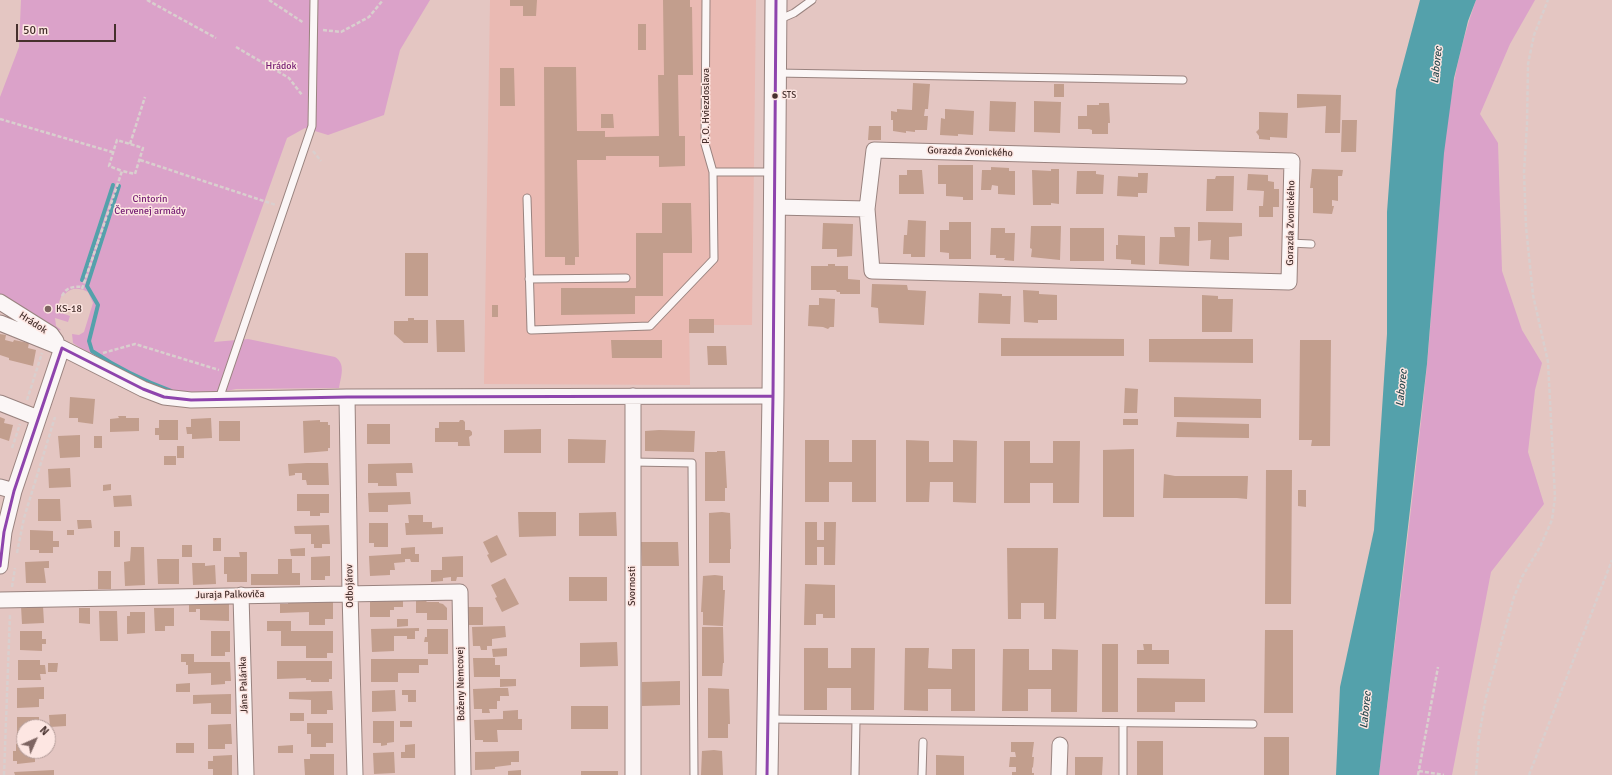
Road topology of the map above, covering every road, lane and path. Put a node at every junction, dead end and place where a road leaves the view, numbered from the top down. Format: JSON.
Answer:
{"nodes":[{"id":1,"x":147,"y":0,"type":"edge"},
{"id":2,"x":269,"y":0,"type":"edge"},
{"id":3,"x":314,"y":0,"type":"edge"},
{"id":4,"x":383,"y":0,"type":"edge"},
{"id":5,"x":706,"y":0,"type":"edge"},
{"id":6,"x":776,"y":0,"type":"edge"},
{"id":7,"x":812,"y":0,"type":"edge"},
{"id":8,"x":1548,"y":0,"type":"edge"},
{"id":9,"x":151,"y":1,"type":"edge"},
{"id":10,"x":776,"y":21,"type":"junction"},
{"id":11,"x":313,"y":30,"type":"junction"},
{"id":12,"x":216,"y":38,"type":"dead end"},
{"id":13,"x":236,"y":47,"type":"dead end"},
{"id":14,"x":776,"y":72,"type":"junction"},
{"id":15,"x":1183,"y":80,"type":"dead end"},
{"id":16,"x":145,"y":97,"type":"dead end"},
{"id":17,"x":312,"y":108,"type":"junction"},
{"id":18,"x":0,"y":119,"type":"edge"},
{"id":19,"x":130,"y":144,"type":"junction"},
{"id":20,"x":112,"y":152,"type":"junction"},
{"id":21,"x":140,"y":160,"type":"junction"},
{"id":22,"x":122,"y":171,"type":"junction"},
{"id":23,"x":713,"y":172,"type":"junction"},
{"id":24,"x":776,"y":172,"type":"junction"},
{"id":25,"x":527,"y":198,"type":"dead end"},
{"id":26,"x":283,"y":208,"type":"junction"},
{"id":27,"x":776,"y":208,"type":"junction"},
{"id":28,"x":867,"y":209,"type":"junction"},
{"id":29,"x":1290,"y":243,"type":"junction"},
{"id":30,"x":1311,"y":244,"type":"dead end"},
{"id":31,"x":626,"y":278,"type":"dead end"},
{"id":32,"x":529,"y":279,"type":"junction"},
{"id":33,"x":62,"y":296,"type":"dead end"},
{"id":34,"x":0,"y":302,"type":"edge"},
{"id":35,"x":0,"y":323,"type":"edge"},
{"id":36,"x":62,"y":348,"type":"junction"},
{"id":37,"x":83,"y":358,"type":"junction"},
{"id":38,"x":227,"y":372,"type":"junction"},
{"id":39,"x":632,"y":396,"type":"junction"},
{"id":40,"x":774,"y":396,"type":"junction"},
{"id":41,"x":347,"y":397,"type":"junction"},
{"id":42,"x":219,"y":399,"type":"junction"},
{"id":43,"x":0,"y":403,"type":"edge"},
{"id":44,"x":56,"y":415,"type":"dead end"},
{"id":45,"x":38,"y":418,"type":"junction"},
{"id":46,"x":632,"y":462,"type":"junction"},
{"id":47,"x":7,"y":489,"type":"edge"},
{"id":48,"x":17,"y":556,"type":"dead end"},
{"id":49,"x":1612,"y":560,"type":"edge"},
{"id":50,"x":16,"y":564,"type":"dead end"},
{"id":51,"x":0,"y":566,"type":"edge"},
{"id":52,"x":460,"y":592,"type":"joint"},
{"id":53,"x":350,"y":593,"type":"junction"},
{"id":54,"x":241,"y":595,"type":"junction"},
{"id":55,"x":5,"y":600,"type":"edge"},
{"id":56,"x":1438,"y":667,"type":"dead end"},
{"id":57,"x":768,"y":719,"type":"junction"},
{"id":58,"x":856,"y":720,"type":"junction"},
{"id":59,"x":1123,"y":723,"type":"junction"},
{"id":60,"x":1253,"y":724,"type":"dead end"},
{"id":61,"x":923,"y":742,"type":"dead end"},
{"id":62,"x":1060,"y":745,"type":"dead end"},
{"id":63,"x":1419,"y":771,"type":"junction"},
{"id":64,"x":4,"y":775,"type":"edge"},
{"id":65,"x":246,"y":775,"type":"edge"},
{"id":66,"x":355,"y":775,"type":"edge"},
{"id":67,"x":463,"y":775,"type":"edge"},
{"id":68,"x":633,"y":775,"type":"edge"},
{"id":69,"x":694,"y":775,"type":"edge"},
{"id":70,"x":767,"y":775,"type":"edge"},
{"id":71,"x":855,"y":775,"type":"edge"},
{"id":72,"x":922,"y":775,"type":"edge"},
{"id":73,"x":1059,"y":775,"type":"edge"},
{"id":74,"x":1123,"y":775,"type":"edge"},
{"id":75,"x":1418,"y":775,"type":"edge"},
{"id":76,"x":1444,"y":775,"type":"edge"},
{"id":77,"x":1476,"y":775,"type":"edge"},
{"id":78,"x":1529,"y":775,"type":"edge"}],
"edges":[{"from":1,"to":9,"type":"path"},
{"from":2,"to":11,"type":"path"},
{"from":3,"to":11,"type":"lane"},
{"from":4,"to":11,"type":"path"},
{"from":5,"to":23,"type":"lane","name":"P. O. Hviezdoslava"},
{"from":6,"to":10,"type":"street"},
{"from":7,"to":10,"type":"lane"},
{"from":8,"to":77,"type":"path"},
{"from":9,"to":12,"type":"path"},
{"from":10,"to":14,"type":"street"},
{"from":11,"to":17,"type":"lane"},
{"from":13,"to":17,"type":"path"},
{"from":14,"to":15,"type":"lane"},
{"from":14,"to":24,"type":"street"},
{"from":16,"to":19,"type":"path"},
{"from":17,"to":26,"type":"lane"},
{"from":18,"to":20,"type":"path"},
{"from":19,"to":20,"type":"path"},
{"from":19,"to":21,"type":"path"},
{"from":20,"to":22,"type":"path"},
{"from":21,"to":22,"type":"path"},
{"from":21,"to":26,"type":"path"},
{"from":22,"to":33,"type":"path"},
{"from":23,"to":24,"type":"lane"},
{"from":23,"to":32,"type":"lane","name":"P. O. Hviezdoslava"},
{"from":24,"to":27,"type":"street"},
{"from":25,"to":32,"type":"lane"},
{"from":26,"to":38,"type":"lane"},
{"from":27,"to":28,"type":"street"},
{"from":27,"to":40,"type":"street"},
{"from":28,"to":29,"type":"street","name":"Gorazda Zvonického"},
{"from":28,"to":29,"type":"street","name":"Gorazda Zvonického"},
{"from":29,"to":30,"type":"lane"},
{"from":31,"to":32,"type":"lane"},
{"from":34,"to":36,"type":"street","name":"Hrádok"},
{"from":35,"to":36,"type":"street"},
{"from":36,"to":37,"type":"street"},
{"from":36,"to":45,"type":"street"},
{"from":37,"to":38,"type":"path"},
{"from":37,"to":42,"type":"street"},
{"from":38,"to":42,"type":"lane"},
{"from":39,"to":40,"type":"street"},
{"from":39,"to":41,"type":"street"},
{"from":39,"to":46,"type":"street","name":"Svornosti"},
{"from":40,"to":57,"type":"street"},
{"from":41,"to":42,"type":"street"},
{"from":41,"to":53,"type":"street","name":"Odbojárov"},
{"from":43,"to":45,"type":"street"},
{"from":44,"to":48,"type":"path"},
{"from":45,"to":47,"type":"street"},
{"from":46,"to":68,"type":"street","name":"Svornosti"},
{"from":46,"to":69,"type":"lane"},
{"from":47,"to":51,"type":"street"},
{"from":49,"to":78,"type":"path"},
{"from":50,"to":55,"type":"path"},
{"from":52,"to":53,"type":"street","name":"Juraja Palkoviča"},
{"from":52,"to":67,"type":"street","name":"Boženy Nemcovej"},
{"from":53,"to":54,"type":"street","name":"Juraja Palkoviča"},
{"from":53,"to":66,"type":"street","name":"Odbojárov"},
{"from":54,"to":55,"type":"street","name":"Juraja Palkoviča"},
{"from":54,"to":65,"type":"street","name":"Jána Palárika"},
{"from":55,"to":64,"type":"path"},
{"from":56,"to":63,"type":"path"},
{"from":57,"to":58,"type":"lane"},
{"from":57,"to":70,"type":"street"},
{"from":58,"to":59,"type":"lane"},
{"from":58,"to":71,"type":"lane"},
{"from":59,"to":60,"type":"lane"},
{"from":59,"to":74,"type":"lane"},
{"from":61,"to":72,"type":"lane"},
{"from":62,"to":73,"type":"street"},
{"from":63,"to":75,"type":"path"},
{"from":63,"to":76,"type":"path"}]}
